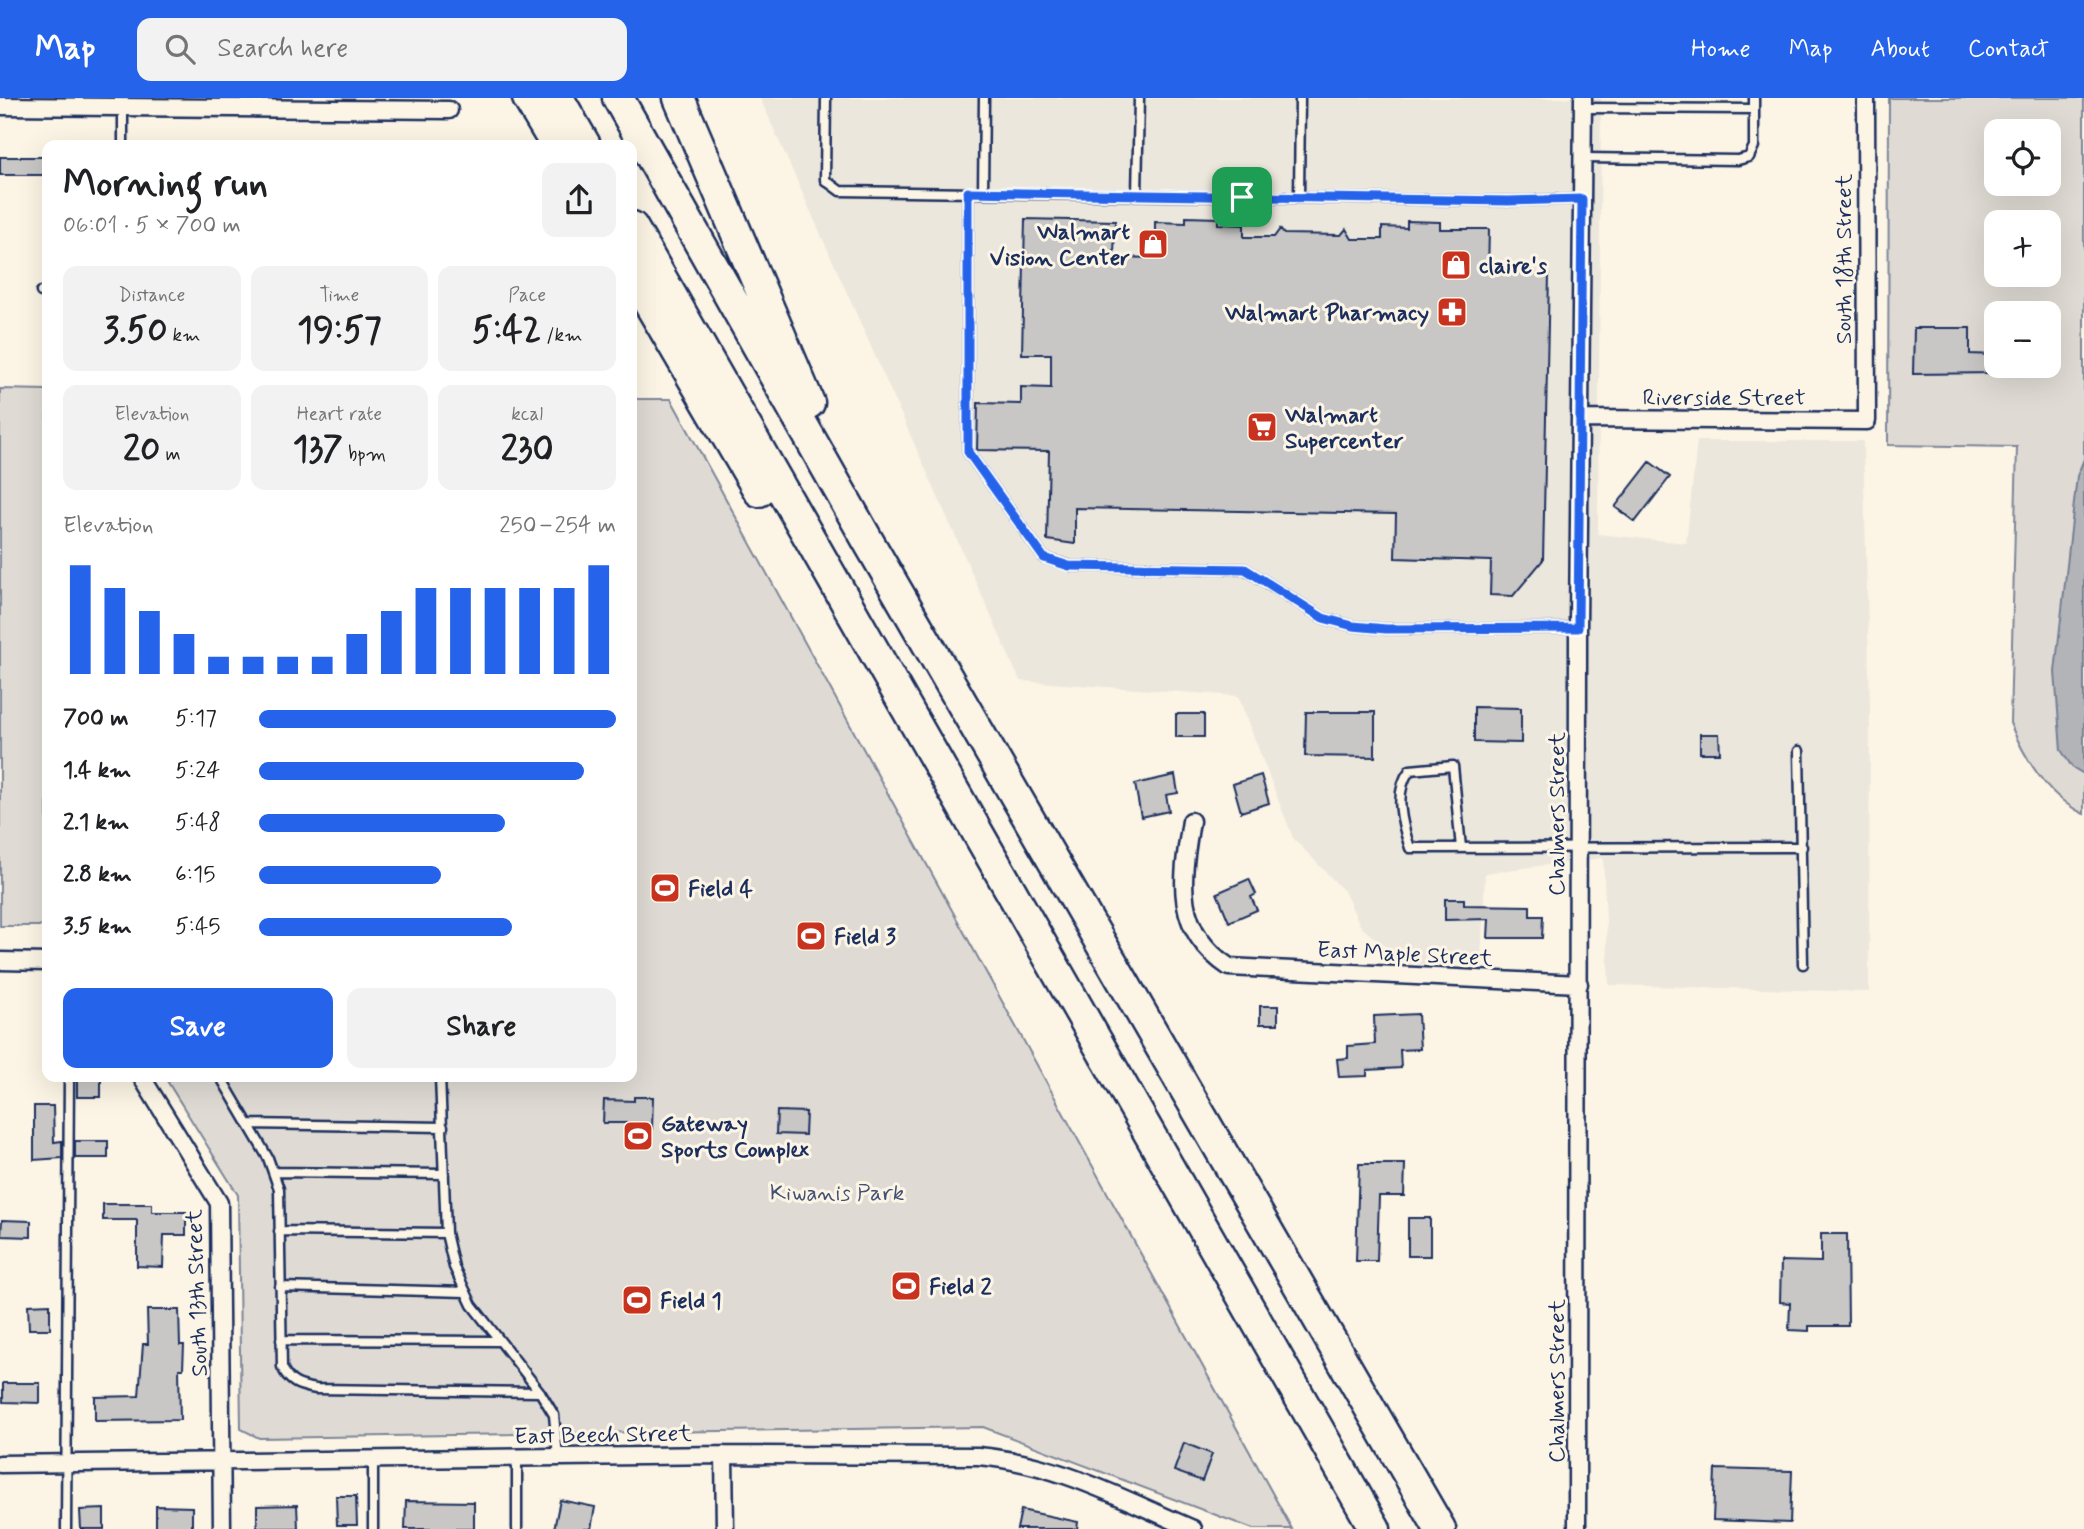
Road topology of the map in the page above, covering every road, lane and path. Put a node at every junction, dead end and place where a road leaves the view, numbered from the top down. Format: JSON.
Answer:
{"nodes":[{"id":1,"x":528,"y":98,"type":"edge"},
{"id":2,"x":558,"y":98,"type":"edge"},
{"id":3,"x":618,"y":98,"type":"edge"},
{"id":4,"x":679,"y":98,"type":"edge"},
{"id":5,"x":826,"y":98,"type":"edge"},
{"id":6,"x":984,"y":98,"type":"edge"},
{"id":7,"x":1139,"y":98,"type":"edge"},
{"id":8,"x":1300,"y":98,"type":"edge"},
{"id":9,"x":1754,"y":98,"type":"edge"},
{"id":10,"x":1866,"y":98,"type":"edge"},
{"id":11,"x":1583,"y":103,"type":"edge"},
{"id":12,"x":0,"y":106,"type":"edge"},
{"id":13,"x":123,"y":107,"type":"junction"},
{"id":14,"x":449,"y":110,"type":"dead end"},
{"id":15,"x":1754,"y":110,"type":"junction"},
{"id":16,"x":123,"y":140,"type":"edge"},
{"id":17,"x":553,"y":140,"type":"edge"},
{"id":18,"x":582,"y":140,"type":"edge"},
{"id":19,"x":1583,"y":158,"type":"junction"},
{"id":20,"x":968,"y":192,"type":"junction"},
{"id":21,"x":983,"y":193,"type":"junction"},
{"id":22,"x":1137,"y":195,"type":"junction"},
{"id":23,"x":1298,"y":198,"type":"junction"},
{"id":24,"x":1582,"y":199,"type":"junction"},
{"id":25,"x":637,"y":236,"type":"edge"},
{"id":26,"x":637,"y":283,"type":"edge"},
{"id":27,"x":1581,"y":419,"type":"junction"},
{"id":28,"x":1867,"y":421,"type":"joint"},
{"id":29,"x":868,"y":541,"type":"junction"},
{"id":30,"x":1578,"y":628,"type":"junction"},
{"id":31,"x":1799,"y":751,"type":"dead end"},
{"id":32,"x":1192,"y":821,"type":"dead end"},
{"id":33,"x":1579,"y":847,"type":"junction"},
{"id":34,"x":1802,"y":847,"type":"junction"},
{"id":35,"x":1461,"y":848,"type":"junction"},
{"id":36,"x":1001,"y":875,"type":"junction"},
{"id":37,"x":0,"y":961,"type":"edge"},
{"id":38,"x":42,"y":962,"type":"edge"},
{"id":39,"x":1803,"y":964,"type":"dead end"},
{"id":40,"x":1579,"y":984,"type":"junction"},
{"id":41,"x":69,"y":1082,"type":"edge"},
{"id":42,"x":145,"y":1082,"type":"edge"},
{"id":43,"x":224,"y":1082,"type":"edge"},
{"id":44,"x":440,"y":1082,"type":"edge"},
{"id":45,"x":248,"y":1124,"type":"junction"},
{"id":46,"x":443,"y":1127,"type":"junction"},
{"id":47,"x":274,"y":1172,"type":"junction"},
{"id":48,"x":444,"y":1174,"type":"junction"},
{"id":49,"x":279,"y":1231,"type":"junction"},
{"id":50,"x":446,"y":1233,"type":"junction"},
{"id":51,"x":280,"y":1287,"type":"junction"},
{"id":52,"x":466,"y":1292,"type":"junction"},
{"id":53,"x":281,"y":1340,"type":"junction"},
{"id":54,"x":500,"y":1340,"type":"junction"},
{"id":55,"x":540,"y":1392,"type":"junction"},
{"id":56,"x":724,"y":1455,"type":"junction"},
{"id":57,"x":517,"y":1457,"type":"junction"},
{"id":58,"x":558,"y":1457,"type":"junction"},
{"id":59,"x":373,"y":1460,"type":"junction"},
{"id":60,"x":222,"y":1461,"type":"junction"},
{"id":61,"x":66,"y":1463,"type":"junction"},
{"id":62,"x":0,"y":1464,"type":"edge"},
{"id":63,"x":1166,"y":1524,"type":"edge"},
{"id":64,"x":1438,"y":1525,"type":"edge"},
{"id":65,"x":1373,"y":1527,"type":"edge"},
{"id":66,"x":66,"y":1529,"type":"edge"},
{"id":67,"x":222,"y":1529,"type":"edge"},
{"id":68,"x":373,"y":1529,"type":"edge"},
{"id":69,"x":517,"y":1529,"type":"edge"},
{"id":70,"x":725,"y":1529,"type":"edge"},
{"id":71,"x":1192,"y":1529,"type":"edge"},
{"id":72,"x":1577,"y":1529,"type":"edge"}],
"edges":[{"from":1,"to":17,"type":"highway"},
{"from":2,"to":18,"type":"highway"},
{"from":3,"to":29,"type":"highway"},
{"from":4,"to":29,"type":"highway"},
{"from":5,"to":20,"type":"lane"},
{"from":6,"to":21,"type":"lane"},
{"from":7,"to":22,"type":"lane"},
{"from":8,"to":23,"type":"lane"},
{"from":9,"to":15,"type":"lane"},
{"from":10,"to":28,"type":"street","name":"South 18th Street"},
{"from":11,"to":15,"type":"lane"},
{"from":11,"to":19,"type":"street","name":"Chalmers Street"},
{"from":12,"to":13,"type":"street"},
{"from":13,"to":14,"type":"street"},
{"from":13,"to":16,"type":"lane"},
{"from":15,"to":19,"type":"lane"},
{"from":19,"to":24,"type":"street","name":"Chalmers Street"},
{"from":20,"to":21,"type":"lane"},
{"from":20,"to":30,"type":"lane"},
{"from":21,"to":22,"type":"lane"},
{"from":22,"to":23,"type":"lane"},
{"from":23,"to":24,"type":"lane"},
{"from":24,"to":27,"type":"street","name":"Chalmers Street"},
{"from":25,"to":36,"type":"highway"},
{"from":26,"to":36,"type":"highway"},
{"from":27,"to":28,"type":"street","name":"Riverside Street"},
{"from":27,"to":30,"type":"street","name":"Chalmers Street"},
{"from":29,"to":64,"type":"highway"},
{"from":30,"to":33,"type":"street","name":"Chalmers Street"},
{"from":31,"to":34,"type":"lane"},
{"from":32,"to":40,"type":"street","name":"East Maple Street"},
{"from":33,"to":34,"type":"lane"},
{"from":33,"to":35,"type":"lane"},
{"from":33,"to":40,"type":"street","name":"Chalmers Street"},
{"from":34,"to":39,"type":"lane"},
{"from":35,"to":35,"type":"lane"},
{"from":36,"to":65,"type":"highway"},
{"from":37,"to":38,"type":"street"},
{"from":40,"to":72,"type":"street","name":"Chalmers Street"},
{"from":41,"to":61,"type":"lane"},
{"from":42,"to":60,"type":"street","name":"South 13th Street"},
{"from":43,"to":45,"type":"lane"},
{"from":44,"to":46,"type":"lane"},
{"from":45,"to":46,"type":"lane"},
{"from":45,"to":47,"type":"lane"},
{"from":46,"to":48,"type":"lane"},
{"from":47,"to":48,"type":"lane"},
{"from":47,"to":49,"type":"lane"},
{"from":48,"to":50,"type":"lane"},
{"from":49,"to":50,"type":"lane"},
{"from":49,"to":51,"type":"lane"},
{"from":50,"to":52,"type":"lane"},
{"from":51,"to":52,"type":"lane"},
{"from":51,"to":53,"type":"lane"},
{"from":52,"to":54,"type":"lane"},
{"from":53,"to":54,"type":"lane"},
{"from":53,"to":55,"type":"lane"},
{"from":54,"to":55,"type":"lane"},
{"from":55,"to":58,"type":"lane"},
{"from":56,"to":58,"type":"street","name":"East Beech Street"},
{"from":56,"to":63,"type":"street","name":"East Beech Street"},
{"from":56,"to":70,"type":"street"},
{"from":57,"to":58,"type":"street","name":"East Beech Street"},
{"from":57,"to":59,"type":"street","name":"East Beech Street"},
{"from":57,"to":69,"type":"lane"},
{"from":59,"to":60,"type":"street","name":"East Beech Street"},
{"from":59,"to":68,"type":"lane"},
{"from":60,"to":61,"type":"street","name":"East Beech Street"},
{"from":60,"to":67,"type":"street","name":"South 13th Street"},
{"from":61,"to":62,"type":"street","name":"East Beech Street"},
{"from":61,"to":66,"type":"lane"},
{"from":63,"to":71,"type":"street","name":"East Beech Street"}]}
